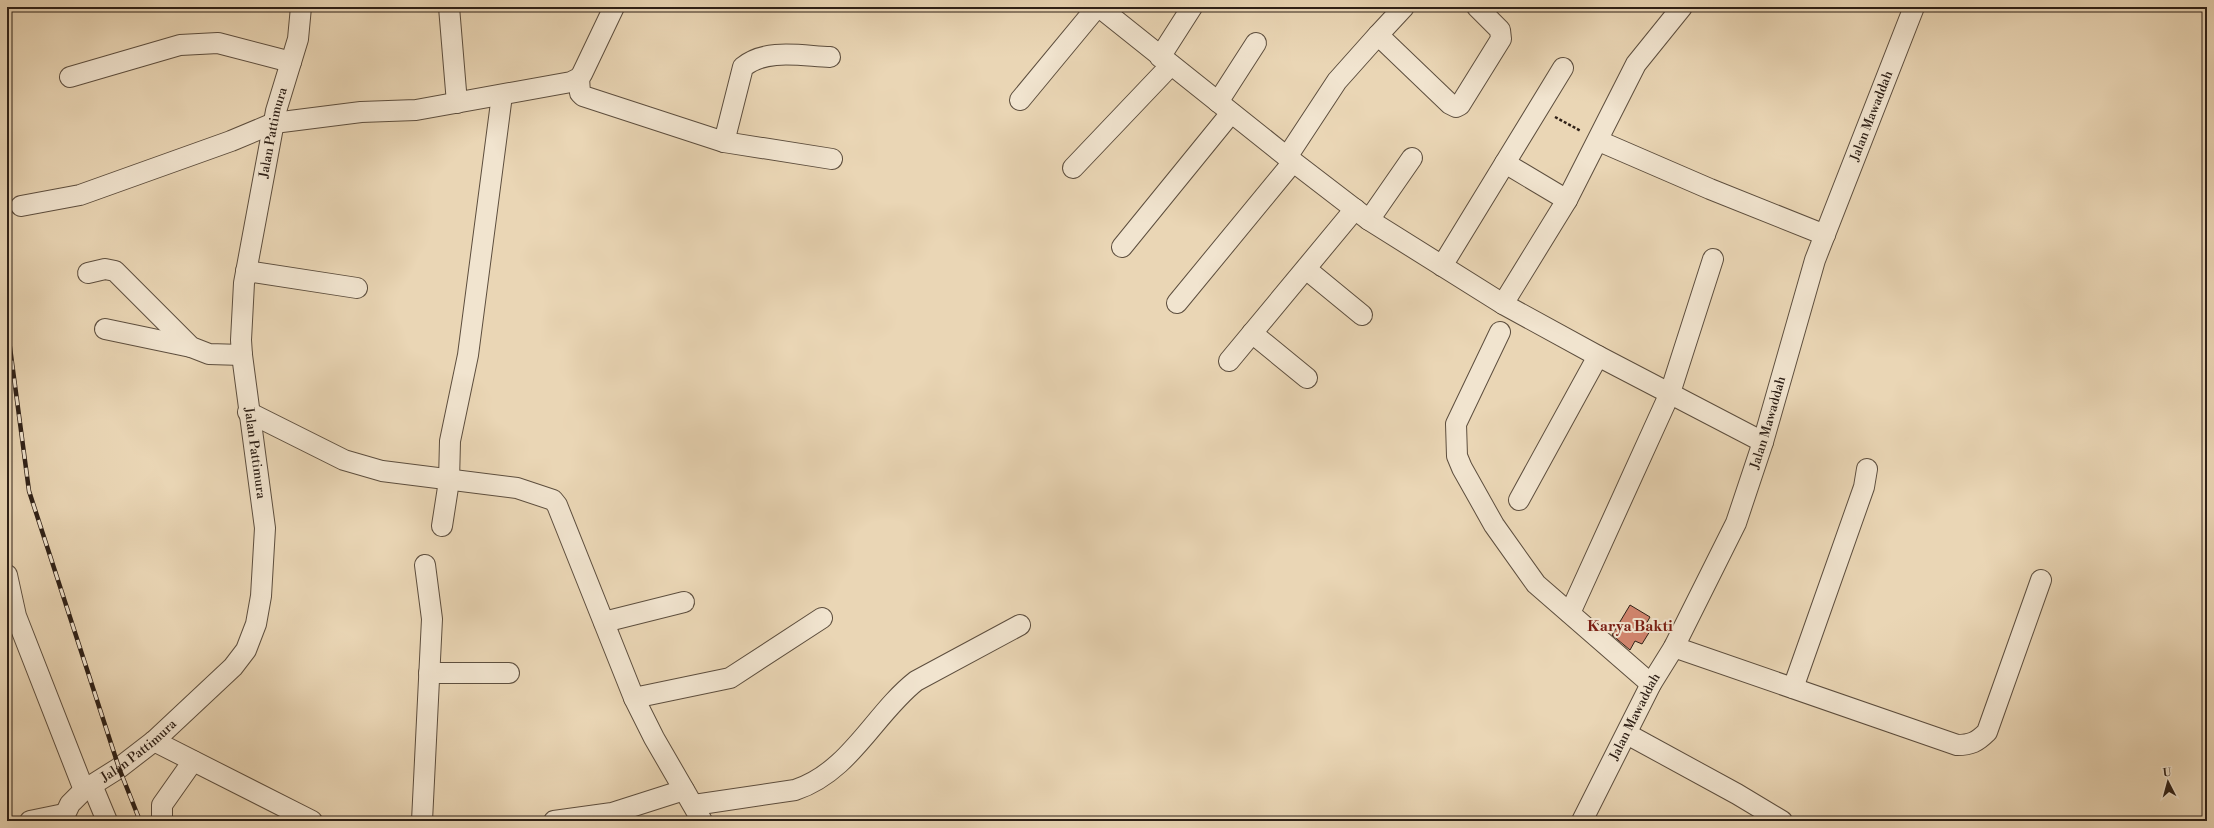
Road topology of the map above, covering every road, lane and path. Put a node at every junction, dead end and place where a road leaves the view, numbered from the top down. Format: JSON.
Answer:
{"nodes":[{"id":1,"x":301,"y":7,"type":"edge"},
{"id":2,"x":448,"y":7,"type":"edge"},
{"id":3,"x":614,"y":7,"type":"edge"},
{"id":4,"x":1098,"y":7,"type":"edge"},
{"id":5,"x":1192,"y":7,"type":"edge"},
{"id":6,"x":1404,"y":7,"type":"edge"},
{"id":7,"x":1477,"y":7,"type":"edge"},
{"id":8,"x":1682,"y":7,"type":"edge"},
{"id":9,"x":1914,"y":7,"type":"edge"},
{"id":10,"x":1378,"y":35,"type":"junction"},
{"id":11,"x":1256,"y":43,"type":"dead end"},
{"id":12,"x":830,"y":57,"type":"dead end"},
{"id":13,"x":1166,"y":61,"type":"junction"},
{"id":14,"x":291,"y":62,"type":"junction"},
{"id":15,"x":1562,"y":68,"type":"dead end"},
{"id":16,"x":70,"y":76,"type":"dead end"},
{"id":17,"x":579,"y":78,"type":"junction"},
{"id":18,"x":502,"y":95,"type":"junction"},
{"id":19,"x":1020,"y":100,"type":"dead end"},
{"id":20,"x":457,"y":103,"type":"junction"},
{"id":21,"x":1224,"y":107,"type":"junction"},
{"id":22,"x":1539,"y":108,"type":"junction"},
{"id":23,"x":274,"y":123,"type":"junction"},
{"id":24,"x":1598,"y":141,"type":"junction"},
{"id":25,"x":724,"y":142,"type":"junction"},
{"id":26,"x":1412,"y":158,"type":"dead end"},
{"id":27,"x":832,"y":159,"type":"dead end"},
{"id":28,"x":1290,"y":159,"type":"junction"},
{"id":29,"x":1505,"y":163,"type":"junction"},
{"id":30,"x":1073,"y":168,"type":"dead end"},
{"id":31,"x":1567,"y":200,"type":"junction"},
{"id":32,"x":20,"y":206,"type":"dead end"},
{"id":33,"x":1362,"y":214,"type":"junction"},
{"id":34,"x":1825,"y":235,"type":"junction"},
{"id":35,"x":1122,"y":247,"type":"dead end"},
{"id":36,"x":1713,"y":259,"type":"dead end"},
{"id":37,"x":1442,"y":266,"type":"junction"},
{"id":38,"x":1306,"y":269,"type":"junction"},
{"id":39,"x":246,"y":271,"type":"junction"},
{"id":40,"x":88,"y":273,"type":"dead end"},
{"id":41,"x":357,"y":288,"type":"dead end"},
{"id":42,"x":1177,"y":303,"type":"dead end"},
{"id":43,"x":1503,"y":304,"type":"junction"},
{"id":44,"x":1362,"y":315,"type":"dead end"},
{"id":45,"x":105,"y":329,"type":"dead end"},
{"id":46,"x":1500,"y":332,"type":"dead end"},
{"id":47,"x":1252,"y":333,"type":"junction"},
{"id":48,"x":191,"y":347,"type":"junction"},
{"id":49,"x":242,"y":355,"type":"junction"},
{"id":50,"x":1598,"y":356,"type":"junction"},
{"id":51,"x":1229,"y":361,"type":"dead end"},
{"id":52,"x":1307,"y":378,"type":"dead end"},
{"id":53,"x":1670,"y":393,"type":"junction"},
{"id":54,"x":248,"y":412,"type":"junction"},
{"id":55,"x":1763,"y":442,"type":"junction"},
{"id":56,"x":1867,"y":469,"type":"dead end"},
{"id":57,"x":449,"y":481,"type":"junction"},
{"id":58,"x":1519,"y":500,"type":"dead end"},
{"id":59,"x":442,"y":526,"type":"dead end"},
{"id":60,"x":425,"y":565,"type":"dead end"},
{"id":61,"x":7,"y":575,"type":"edge"},
{"id":62,"x":2041,"y":580,"type":"dead end"},
{"id":63,"x":684,"y":602,"type":"dead end"},
{"id":64,"x":1570,"y":613,"type":"junction"},
{"id":65,"x":11,"y":616,"type":"edge"},
{"id":66,"x":822,"y":618,"type":"dead end"},
{"id":67,"x":604,"y":622,"type":"junction"},
{"id":68,"x":1020,"y":625,"type":"dead end"},
{"id":69,"x":1674,"y":647,"type":"junction"},
{"id":70,"x":509,"y":672,"type":"dead end"},
{"id":71,"x":429,"y":673,"type":"junction"},
{"id":72,"x":1651,"y":684,"type":"junction"},
{"id":73,"x":1793,"y":688,"type":"junction"},
{"id":74,"x":634,"y":698,"type":"junction"},
{"id":75,"x":1627,"y":734,"type":"junction"},
{"id":76,"x":154,"y":741,"type":"junction"},
{"id":77,"x":193,"y":761,"type":"junction"},
{"id":78,"x":88,"y":788,"type":"junction"},
{"id":79,"x":694,"y":805,"type":"edge"},
{"id":80,"x":63,"y":818,"type":"edge"},
{"id":81,"x":30,"y":821,"type":"edge"},
{"id":82,"x":107,"y":821,"type":"edge"},
{"id":83,"x":162,"y":821,"type":"edge"},
{"id":84,"x":312,"y":821,"type":"edge"},
{"id":85,"x":422,"y":821,"type":"edge"},
{"id":86,"x":554,"y":821,"type":"edge"},
{"id":87,"x":1582,"y":821,"type":"edge"},
{"id":88,"x":1782,"y":821,"type":"edge"}],
"edges":[{"from":1,"to":14,"type":"street","name":"Jalan Pattimura"},
{"from":2,"to":20,"type":"street"},
{"from":3,"to":17,"type":"street"},
{"from":4,"to":13,"type":"street"},
{"from":4,"to":19,"type":"street"},
{"from":5,"to":13,"type":"street"},
{"from":6,"to":10,"type":"street"},
{"from":7,"to":10,"type":"street"},
{"from":8,"to":24,"type":"street"},
{"from":9,"to":34,"type":"street","name":"Jalan Mawaddah"},
{"from":10,"to":28,"type":"street"},
{"from":11,"to":21,"type":"street"},
{"from":12,"to":25,"type":"street"},
{"from":13,"to":21,"type":"street"},
{"from":13,"to":30,"type":"street"},
{"from":14,"to":16,"type":"street"},
{"from":14,"to":23,"type":"street","name":"Jalan Pattimura"},
{"from":15,"to":22,"type":"street"},
{"from":17,"to":18,"type":"street"},
{"from":17,"to":25,"type":"street"},
{"from":18,"to":20,"type":"street"},
{"from":18,"to":57,"type":"street"},
{"from":20,"to":23,"type":"street"},
{"from":21,"to":28,"type":"street"},
{"from":21,"to":35,"type":"street"},
{"from":22,"to":24,"type":"path"},
{"from":22,"to":29,"type":"street"},
{"from":23,"to":32,"type":"street"},
{"from":23,"to":39,"type":"street","name":"Jalan Pattimura"},
{"from":24,"to":31,"type":"street"},
{"from":24,"to":34,"type":"street"},
{"from":25,"to":27,"type":"street"},
{"from":26,"to":33,"type":"street"},
{"from":28,"to":33,"type":"street"},
{"from":28,"to":42,"type":"street"},
{"from":29,"to":31,"type":"street"},
{"from":29,"to":37,"type":"street"},
{"from":31,"to":43,"type":"street"},
{"from":33,"to":37,"type":"street"},
{"from":33,"to":38,"type":"street"},
{"from":34,"to":55,"type":"street","name":"Jalan Mawaddah"},
{"from":36,"to":53,"type":"street"},
{"from":37,"to":43,"type":"street"},
{"from":38,"to":44,"type":"street"},
{"from":38,"to":47,"type":"street"},
{"from":39,"to":41,"type":"street"},
{"from":39,"to":49,"type":"street","name":"Jalan Pattimura"},
{"from":40,"to":48,"type":"street"},
{"from":43,"to":50,"type":"street"},
{"from":45,"to":48,"type":"street"},
{"from":46,"to":64,"type":"street"},
{"from":47,"to":51,"type":"street"},
{"from":47,"to":52,"type":"street"},
{"from":48,"to":49,"type":"street"},
{"from":49,"to":54,"type":"street","name":"Jalan Pattimura"},
{"from":50,"to":53,"type":"street"},
{"from":50,"to":58,"type":"street"},
{"from":53,"to":55,"type":"street"},
{"from":53,"to":64,"type":"street"},
{"from":54,"to":57,"type":"street"},
{"from":54,"to":76,"type":"street","name":"Jalan Pattimura"},
{"from":55,"to":69,"type":"street","name":"Jalan Mawaddah"},
{"from":56,"to":73,"type":"street"},
{"from":57,"to":59,"type":"street"},
{"from":57,"to":67,"type":"street"},
{"from":60,"to":71,"type":"street"},
{"from":61,"to":65,"type":"street"},
{"from":62,"to":73,"type":"street"},
{"from":63,"to":67,"type":"street"},
{"from":64,"to":72,"type":"street"},
{"from":65,"to":78,"type":"street"},
{"from":66,"to":74,"type":"street"},
{"from":67,"to":74,"type":"street"},
{"from":68,"to":79,"type":"street"},
{"from":69,"to":72,"type":"street","name":"Jalan Mawaddah"},
{"from":69,"to":73,"type":"street"},
{"from":70,"to":71,"type":"street"},
{"from":71,"to":85,"type":"street"},
{"from":72,"to":75,"type":"street","name":"Jalan Mawaddah"},
{"from":74,"to":79,"type":"street"},
{"from":75,"to":87,"type":"street","name":"Jalan Mawaddah"},
{"from":75,"to":88,"type":"street"},
{"from":76,"to":77,"type":"street"},
{"from":76,"to":78,"type":"street","name":"Jalan Pattimura"},
{"from":77,"to":83,"type":"street"},
{"from":77,"to":84,"type":"street"},
{"from":78,"to":80,"type":"street","name":"Jalan Pattimura"},
{"from":78,"to":82,"type":"street"},
{"from":79,"to":86,"type":"street"},
{"from":80,"to":81,"type":"street"}]}
